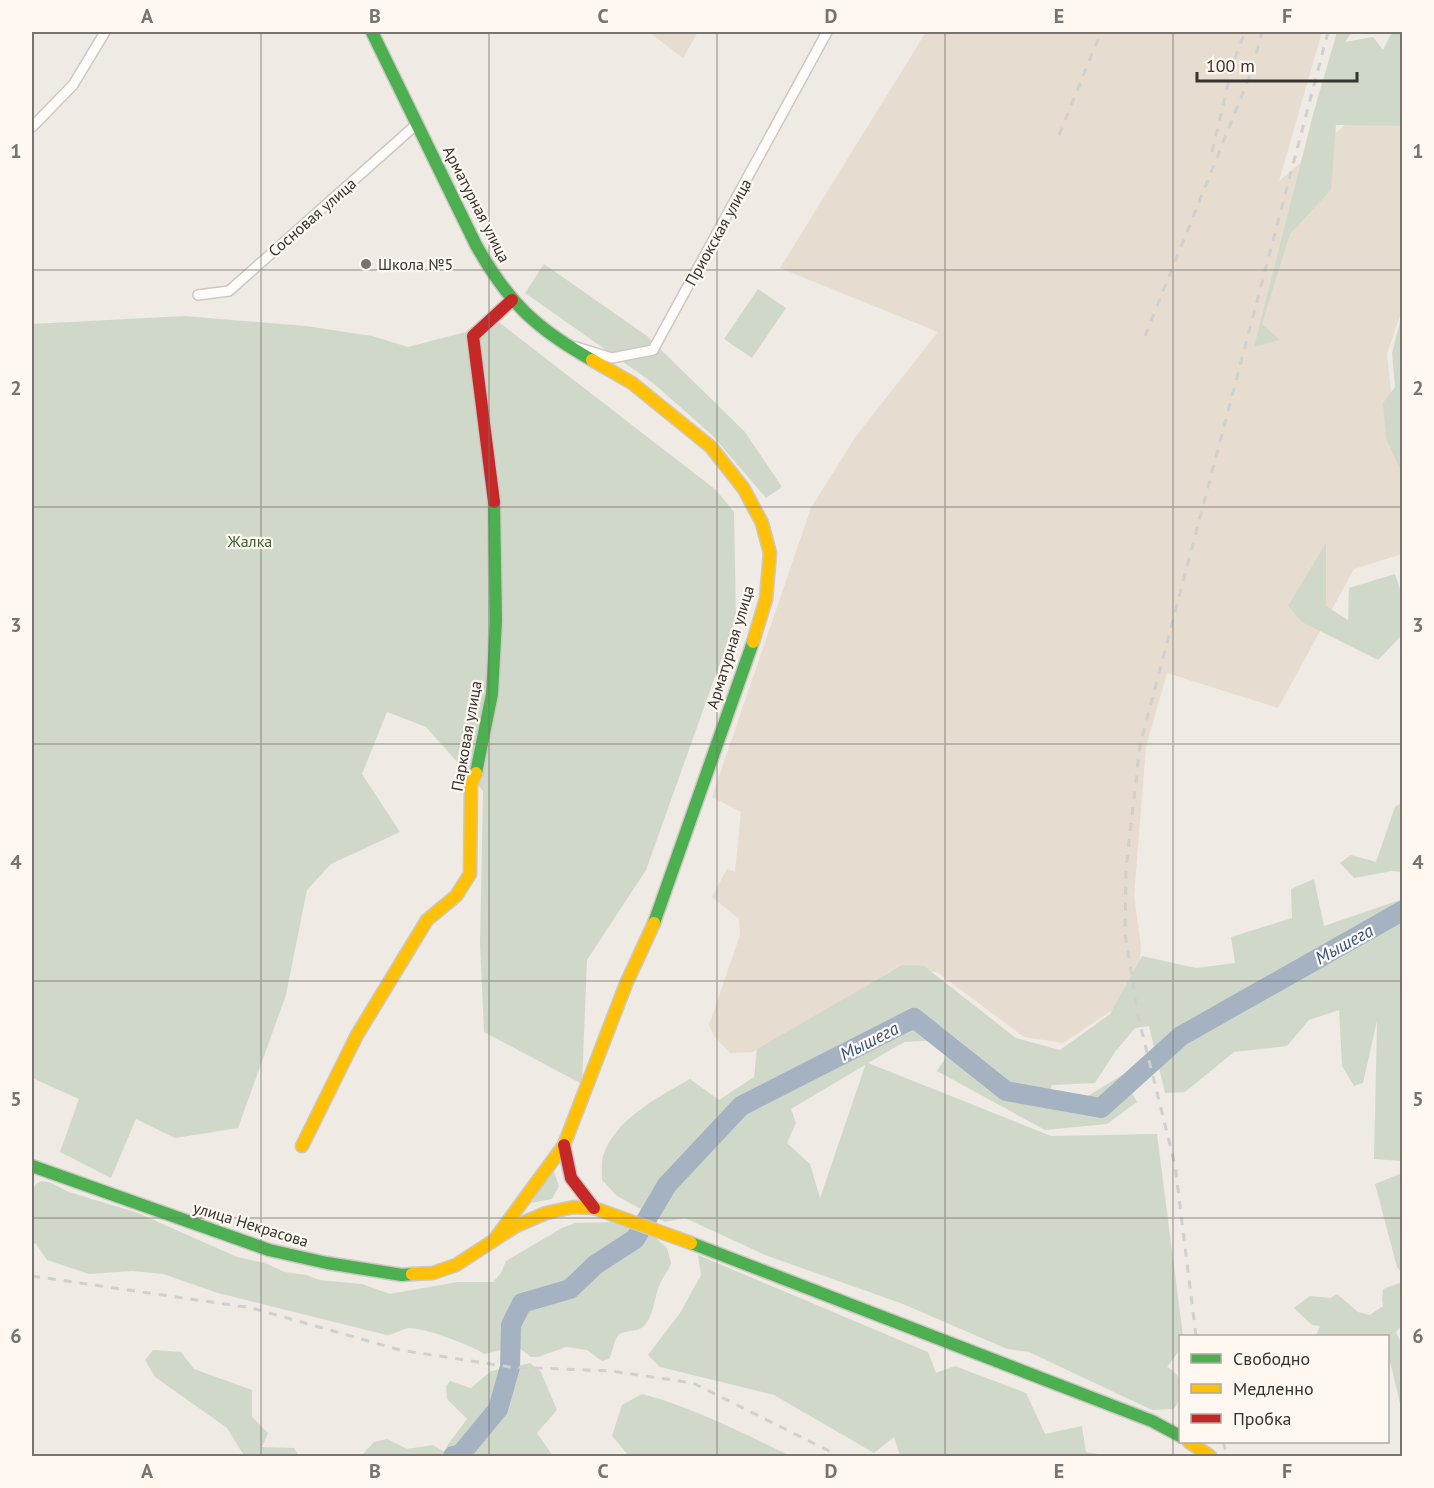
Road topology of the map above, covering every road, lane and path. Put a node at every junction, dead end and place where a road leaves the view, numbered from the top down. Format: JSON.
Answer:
{"nodes":[{"id":1,"x":105,"y":32,"type":"edge"},
{"id":2,"x":372,"y":32,"type":"edge"},
{"id":3,"x":827,"y":32,"type":"edge"},
{"id":4,"x":418,"y":123,"type":"junction"},
{"id":5,"x":32,"y":127,"type":"edge"},
{"id":6,"x":198,"y":295,"type":"dead end"},
{"id":7,"x":512,"y":300,"type":"junction"},
{"id":8,"x":562,"y":343,"type":"junction"},
{"id":9,"x":564,"y":1145,"type":"junction"},
{"id":10,"x":302,"y":1146,"type":"dead end"},
{"id":11,"x":32,"y":1166,"type":"edge"},
{"id":12,"x":594,"y":1208,"type":"junction"},
{"id":13,"x":495,"y":1239,"type":"junction"},
{"id":14,"x":1179,"y":1435,"type":"edge"},
{"id":15,"x":1190,"y":1443,"type":"edge"},
{"id":16,"x":1210,"y":1456,"type":"edge"}],
"edges":[{"from":1,"to":5,"type":"street"},
{"from":2,"to":4,"type":"street","name":"Арматурная улица"},
{"from":3,"to":8,"type":"street","name":"Приокская улица"},
{"from":4,"to":6,"type":"street","name":"Сосновая улица"},
{"from":4,"to":7,"type":"street","name":"Арматурная улица"},
{"from":7,"to":8,"type":"street","name":"Арматурная улица"},
{"from":7,"to":10,"type":"street","name":"Парковая улица"},
{"from":8,"to":9,"type":"street","name":"Арматурная улица"},
{"from":9,"to":12,"type":"street"},
{"from":9,"to":13,"type":"street","name":"улица Некрасова"},
{"from":11,"to":13,"type":"street","name":"улица Некрасова"},
{"from":12,"to":13,"type":"street","name":"улица Некрасова"},
{"from":12,"to":14,"type":"street","name":"улица Некрасова"},
{"from":15,"to":16,"type":"street"}]}
